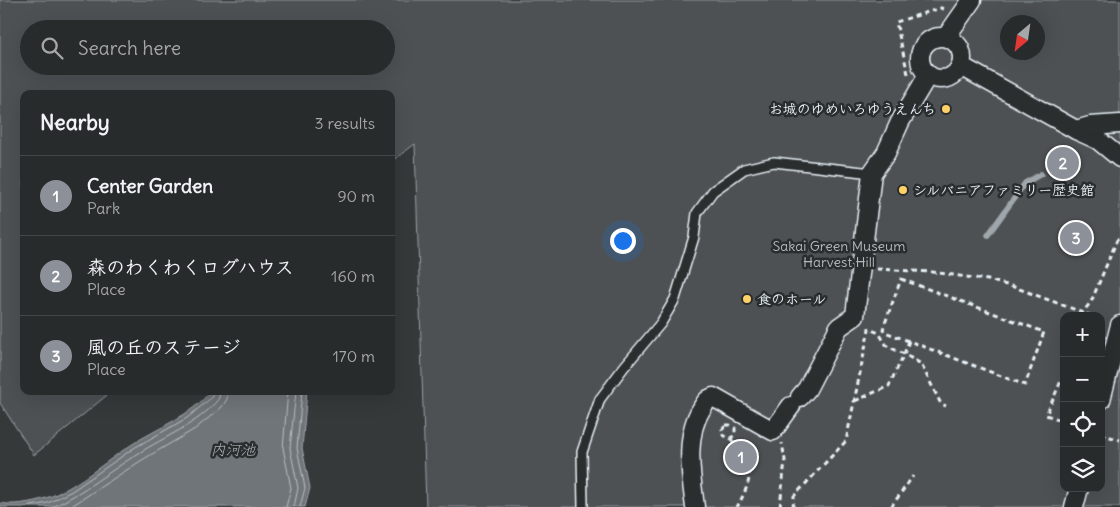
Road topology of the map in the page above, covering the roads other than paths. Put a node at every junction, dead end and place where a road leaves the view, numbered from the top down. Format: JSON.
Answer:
{"nodes":[{"id":1,"x":972,"y":0,"type":"edge"},
{"id":2,"x":946,"y":37,"type":"junction"},
{"id":3,"x":961,"y":66,"type":"junction"},
{"id":4,"x":928,"y":75,"type":"junction"},
{"id":5,"x":1120,"y":124,"type":"edge"},
{"id":6,"x":1076,"y":130,"type":"junction"},
{"id":7,"x":1120,"y":158,"type":"edge"},
{"id":8,"x":872,"y":173,"type":"junction"},
{"id":9,"x":1120,"y":325,"type":"edge"},
{"id":10,"x":1105,"y":384,"type":"edge"},
{"id":11,"x":1078,"y":492,"type":"edge"},
{"id":12,"x":583,"y":507,"type":"edge"},
{"id":13,"x":695,"y":507,"type":"edge"},
{"id":14,"x":1074,"y":507,"type":"edge"}],
"edges":[{"from":1,"to":2,"type":"street"},
{"from":2,"to":3,"type":"street"},
{"from":2,"to":4,"type":"street"},
{"from":3,"to":4,"type":"street"},
{"from":3,"to":6,"type":"street"},
{"from":4,"to":8,"type":"street"},
{"from":5,"to":6,"type":"street"},
{"from":6,"to":7,"type":"street"},
{"from":8,"to":12,"type":"lane"},
{"from":8,"to":13,"type":"street"},
{"from":9,"to":10,"type":"street"},
{"from":11,"to":14,"type":"street"}]}
